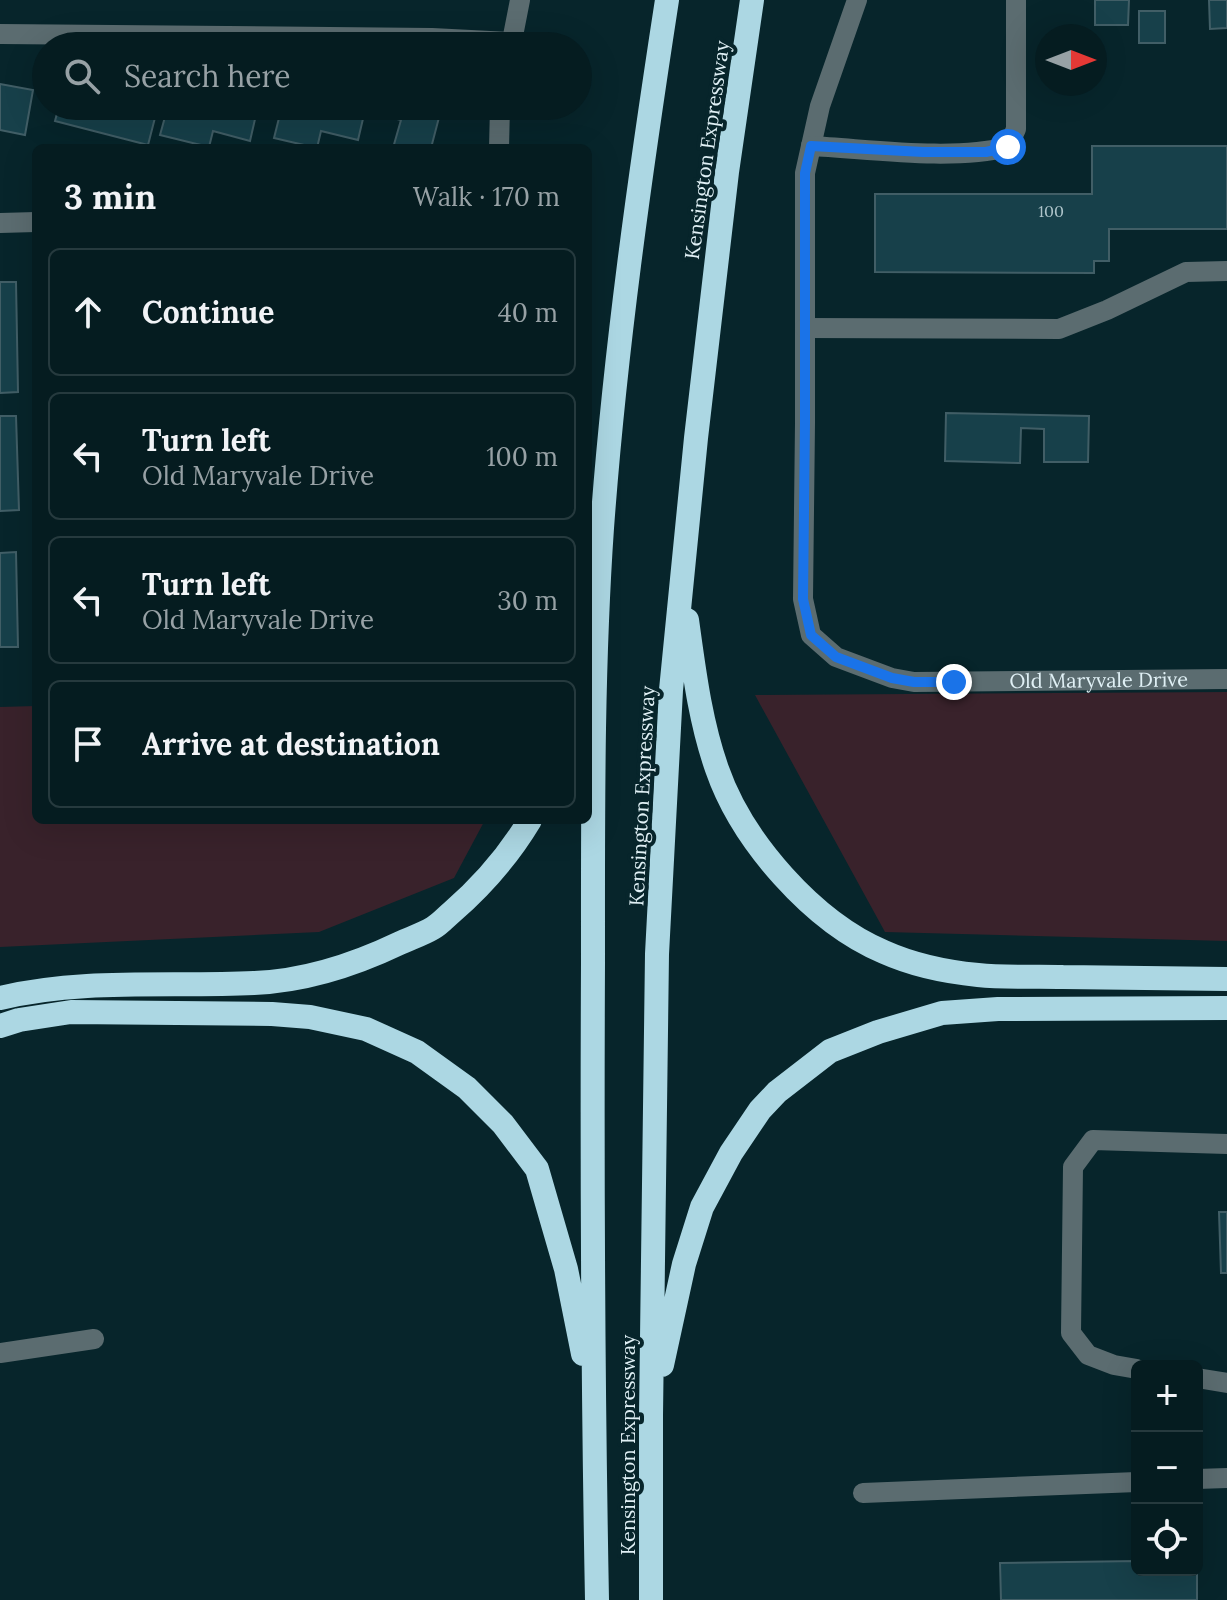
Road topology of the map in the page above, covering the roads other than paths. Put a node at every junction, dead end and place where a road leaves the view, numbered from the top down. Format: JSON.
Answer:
{"nodes":[{"id":1,"x":520,"y":0,"type":"edge"},
{"id":2,"x":667,"y":0,"type":"edge"},
{"id":3,"x":752,"y":0,"type":"edge"},
{"id":4,"x":857,"y":0,"type":"edge"},
{"id":5,"x":1016,"y":0,"type":"edge"},
{"id":6,"x":513,"y":32,"type":"edge"},
{"id":7,"x":0,"y":34,"type":"edge"},
{"id":8,"x":32,"y":34,"type":"edge"},
{"id":9,"x":500,"y":120,"type":"edge"},
{"id":10,"x":499,"y":144,"type":"edge"},
{"id":11,"x":811,"y":146,"type":"junction"},
{"id":12,"x":32,"y":222,"type":"edge"},
{"id":13,"x":0,"y":223,"type":"edge"},
{"id":14,"x":1227,"y":271,"type":"edge"},
{"id":15,"x":805,"y":328,"type":"junction"},
{"id":16,"x":602,"y":531,"type":"junction"},
{"id":17,"x":592,"y":580,"type":"edge"},
{"id":18,"x":681,"y":586,"type":"junction"},
{"id":19,"x":1227,"y":679,"type":"edge"},
{"id":20,"x":528,"y":824,"type":"edge"},
{"id":21,"x":1227,"y":979,"type":"edge"},
{"id":22,"x":0,"y":998,"type":"edge"},
{"id":23,"x":1227,"y":1008,"type":"edge"},
{"id":24,"x":0,"y":1026,"type":"edge"},
{"id":25,"x":1227,"y":1144,"type":"edge"},
{"id":26,"x":94,"y":1339,"type":"dead end"},
{"id":27,"x":0,"y":1353,"type":"edge"},
{"id":28,"x":1131,"y":1368,"type":"edge"},
{"id":29,"x":1203,"y":1379,"type":"edge"},
{"id":30,"x":1227,"y":1383,"type":"edge"},
{"id":31,"x":594,"y":1412,"type":"junction"},
{"id":32,"x":651,"y":1415,"type":"junction"},
{"id":33,"x":1227,"y":1478,"type":"edge"},
{"id":34,"x":1203,"y":1479,"type":"edge"},
{"id":35,"x":1131,"y":1482,"type":"edge"},
{"id":36,"x":863,"y":1493,"type":"dead end"},
{"id":37,"x":597,"y":1600,"type":"edge"},
{"id":38,"x":651,"y":1600,"type":"edge"}],
"edges":[{"from":1,"to":6,"type":"street"},
{"from":2,"to":16,"type":"highway","name":"Kensington Expressway"},
{"from":3,"to":18,"type":"highway","name":"Kensington Expressway"},
{"from":4,"to":11,"type":"street","name":"Old Maryvale Drive"},
{"from":5,"to":11,"type":"street"},
{"from":7,"to":8,"type":"street"},
{"from":9,"to":10,"type":"street"},
{"from":11,"to":15,"type":"street","name":"Old Maryvale Drive"},
{"from":12,"to":13,"type":"street"},
{"from":14,"to":15,"type":"street"},
{"from":15,"to":19,"type":"street","name":"Old Maryvale Drive"},
{"from":16,"to":17,"type":"highway"},
{"from":16,"to":31,"type":"highway","name":"Kensington Expressway"},
{"from":18,"to":21,"type":"highway"},
{"from":18,"to":32,"type":"highway","name":"Kensington Expressway"},
{"from":20,"to":22,"type":"highway"},
{"from":23,"to":32,"type":"highway"},
{"from":24,"to":31,"type":"highway"},
{"from":25,"to":28,"type":"street"},
{"from":26,"to":27,"type":"street"},
{"from":29,"to":30,"type":"street"},
{"from":31,"to":37,"type":"highway","name":"Kensington Expressway"},
{"from":32,"to":38,"type":"highway","name":"Kensington Expressway"},
{"from":33,"to":34,"type":"street"},
{"from":35,"to":36,"type":"street"}]}
